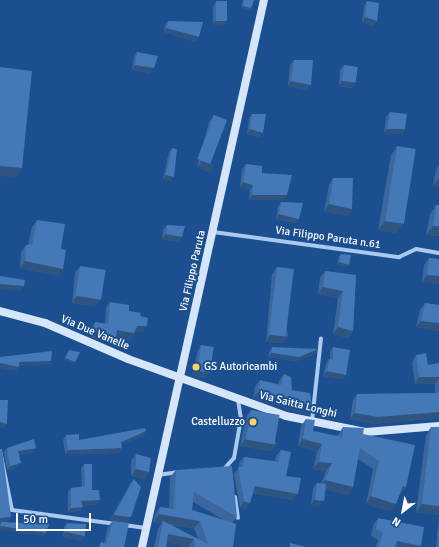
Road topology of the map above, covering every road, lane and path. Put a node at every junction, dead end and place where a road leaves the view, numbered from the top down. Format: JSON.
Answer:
{"nodes":[{"id":1,"x":264,"y":0,"type":"edge"},
{"id":2,"x":213,"y":232,"type":"junction"},
{"id":3,"x":439,"y":253,"type":"edge"},
{"id":4,"x":0,"y":311,"type":"edge"},
{"id":5,"x":321,"y":338,"type":"dead end"},
{"id":6,"x":180,"y":378,"type":"junction"},
{"id":7,"x":238,"y":400,"type":"junction"},
{"id":8,"x":312,"y":421,"type":"junction"},
{"id":9,"x":439,"y":426,"type":"edge"},
{"id":10,"x":0,"y":451,"type":"edge"},
{"id":11,"x":229,"y":466,"type":"junction"},
{"id":12,"x":219,"y":469,"type":"edge"},
{"id":13,"x":182,"y":471,"type":"edge"},
{"id":14,"x":230,"y":472,"type":"edge"},
{"id":15,"x":158,"y":475,"type":"junction"},
{"id":16,"x":234,"y":492,"type":"edge"},
{"id":17,"x":238,"y":518,"type":"edge"},
{"id":18,"x":146,"y":528,"type":"junction"},
{"id":19,"x":142,"y":547,"type":"edge"}],
"edges":[{"from":1,"to":2,"type":"street","name":"Via Filippo Paruta"},
{"from":2,"to":3,"type":"street","name":"Via Filippo Paruta n.61"},
{"from":2,"to":6,"type":"street","name":"Via Filippo Paruta"},
{"from":4,"to":6,"type":"street","name":"Via Due Vanelle"},
{"from":5,"to":8,"type":"street"},
{"from":6,"to":7,"type":"street","name":"Via Saitta Longhi"},
{"from":6,"to":15,"type":"street","name":"Via Filippo Paruta"},
{"from":7,"to":8,"type":"street","name":"Via Saitta Longhi"},
{"from":7,"to":11,"type":"street"},
{"from":8,"to":9,"type":"street","name":"Via Saitta Longhi"},
{"from":10,"to":18,"type":"street"},
{"from":11,"to":12,"type":"street"},
{"from":11,"to":14,"type":"street"},
{"from":13,"to":15,"type":"street"},
{"from":15,"to":18,"type":"street","name":"Via Filippo Paruta"},
{"from":16,"to":17,"type":"street"},
{"from":18,"to":19,"type":"street","name":"Via Filippo Paruta"}]}
